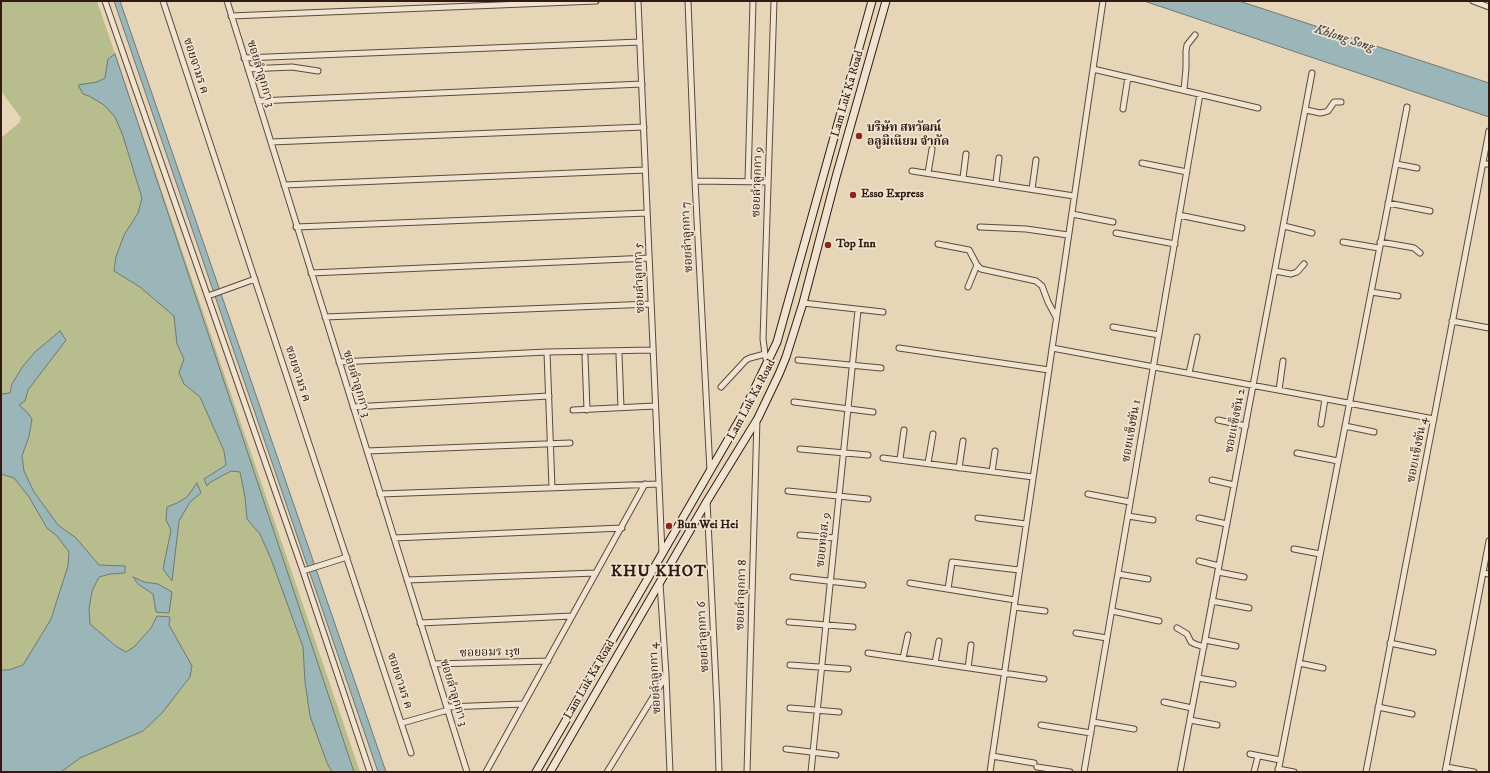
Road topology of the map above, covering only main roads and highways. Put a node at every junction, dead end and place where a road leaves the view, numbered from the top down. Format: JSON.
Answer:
{"nodes":[{"id":1,"x":872,"y":1,"type":"edge"},
{"id":2,"x":886,"y":1,"type":"edge"},
{"id":3,"x":804,"y":249,"type":"junction"},
{"id":4,"x":816,"y":252,"type":"junction"},
{"id":5,"x":536,"y":772,"type":"edge"},
{"id":6,"x":550,"y":772,"type":"edge"}],
"edges":[{"from":1,"to":3,"type":"main road","name":"Lam Luk Ka Road"},
{"from":2,"to":4,"type":"main road","name":"Lam Luk Ka Road"},
{"from":3,"to":4,"type":"main road"},
{"from":3,"to":5,"type":"main road","name":"Lam Luk Ka Road"},
{"from":4,"to":6,"type":"main road","name":"Lam Luk Ka Road"}]}
